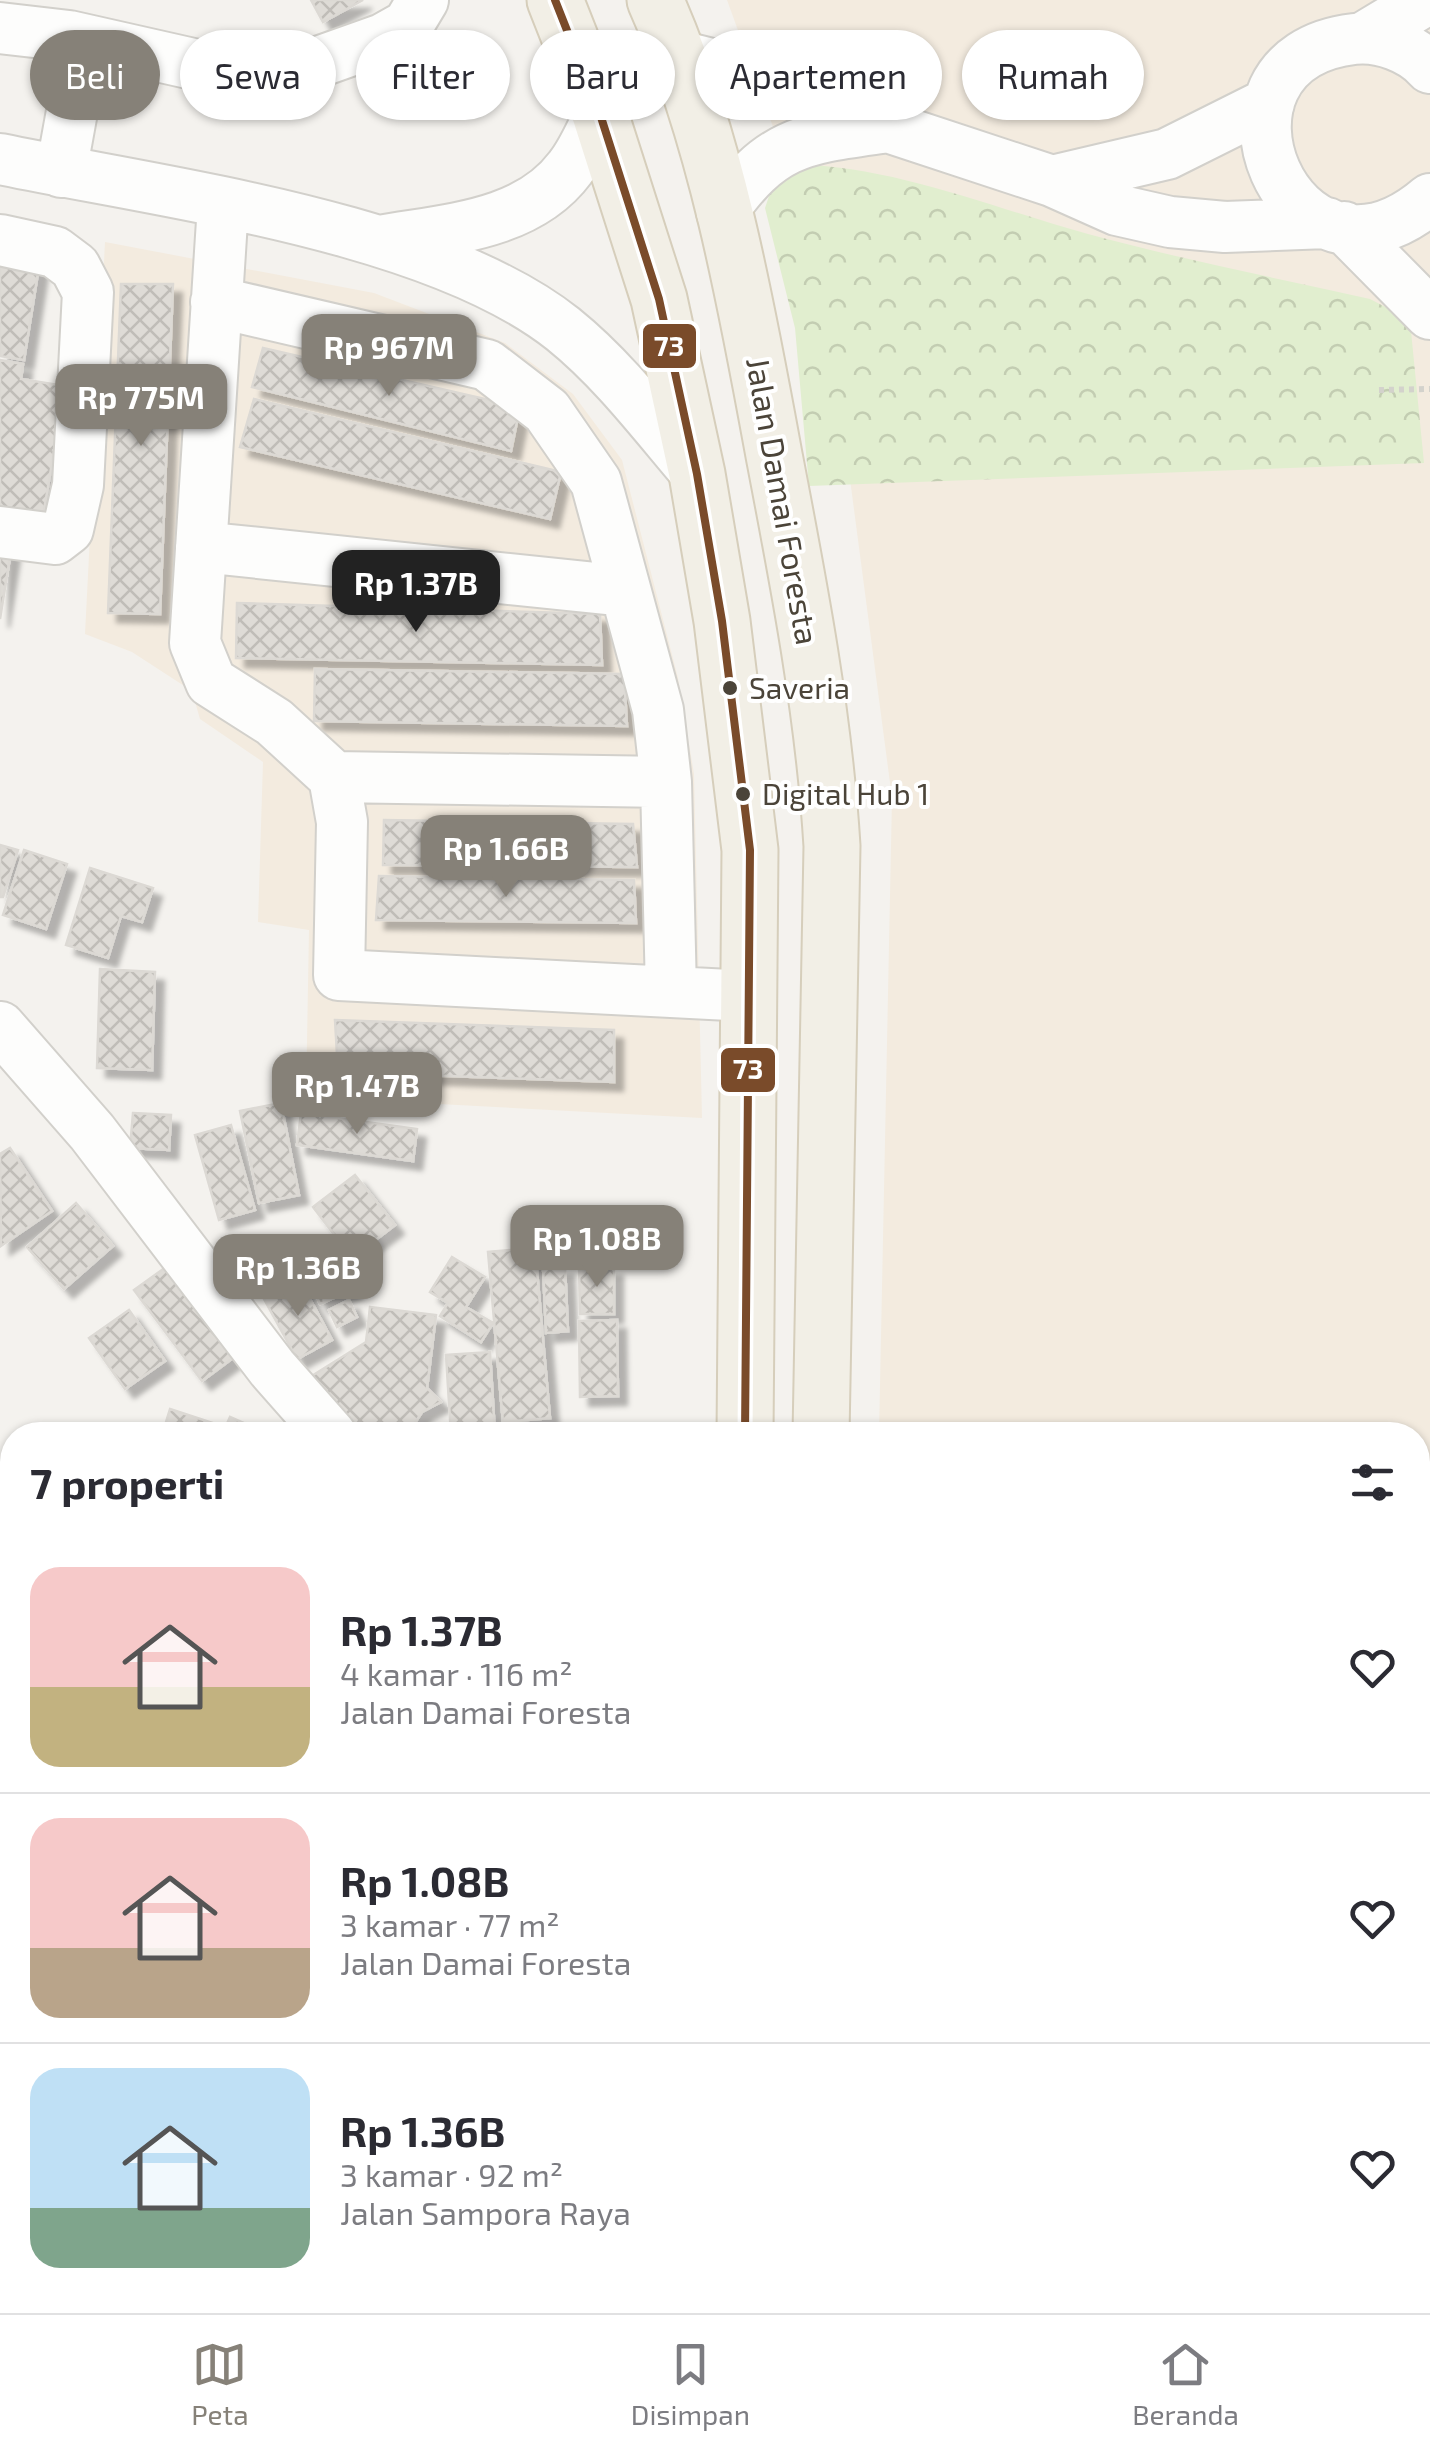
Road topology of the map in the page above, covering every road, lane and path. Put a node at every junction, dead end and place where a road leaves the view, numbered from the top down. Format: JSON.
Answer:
{"nodes":[{"id":1,"x":423,"y":0,"type":"edge"},
{"id":2,"x":555,"y":0,"type":"edge"},
{"id":3,"x":655,"y":0,"type":"edge"},
{"id":4,"x":1426,"y":0,"type":"edge"},
{"id":5,"x":0,"y":28,"type":"edge"},
{"id":6,"x":567,"y":30,"type":"edge"},
{"id":7,"x":30,"y":33,"type":"edge"},
{"id":8,"x":1364,"y":38,"type":"junction"},
{"id":9,"x":679,"y":56,"type":"junction"},
{"id":10,"x":160,"y":57,"type":"edge"},
{"id":11,"x":1430,"y":68,"type":"edge"},
{"id":12,"x":1269,"y":102,"type":"junction"},
{"id":13,"x":83,"y":120,"type":"edge"},
{"id":14,"x":597,"y":120,"type":"edge"},
{"id":15,"x":602,"y":120,"type":"edge"},
{"id":16,"x":888,"y":126,"type":"junction"},
{"id":17,"x":0,"y":160,"type":"edge"},
{"id":18,"x":69,"y":173,"type":"junction"},
{"id":19,"x":1052,"y":180,"type":"junction"},
{"id":20,"x":1430,"y":199,"type":"edge"},
{"id":21,"x":223,"y":204,"type":"junction"},
{"id":22,"x":722,"y":212,"type":"junction"},
{"id":23,"x":1335,"y":225,"type":"junction"},
{"id":24,"x":380,"y":241,"type":"junction"},
{"id":25,"x":19,"y":243,"type":"edge"},
{"id":26,"x":216,"y":302,"type":"junction"},
{"id":27,"x":1430,"y":314,"type":"edge"},
{"id":28,"x":1430,"y":389,"type":"edge"},
{"id":29,"x":1379,"y":390,"type":"dead end"},
{"id":30,"x":697,"y":474,"type":"junction"},
{"id":31,"x":0,"y":532,"type":"edge"},
{"id":32,"x":201,"y":547,"type":"junction"},
{"id":33,"x":625,"y":592,"type":"junction"},
{"id":34,"x":334,"y":777,"type":"junction"},
{"id":35,"x":666,"y":782,"type":"junction"},
{"id":36,"x":832,"y":846,"type":"junction"},
{"id":37,"x":750,"y":850,"type":"junction"},
{"id":38,"x":671,"y":992,"type":"junction"},
{"id":39,"x":749,"y":996,"type":"junction"},
{"id":40,"x":0,"y":1027,"type":"edge"},
{"id":41,"x":320,"y":1422,"type":"edge"},
{"id":42,"x":744,"y":1422,"type":"edge"},
{"id":43,"x":821,"y":1422,"type":"edge"}],
"edges":[{"from":1,"to":10,"type":"street"},
{"from":2,"to":6,"type":"main road"},
{"from":3,"to":9,"type":"main road","name":"Jalan Damai Foresta"},
{"from":4,"to":8,"type":"street"},
{"from":5,"to":7,"type":"street"},
{"from":8,"to":11,"type":"street"},
{"from":8,"to":12,"type":"street"},
{"from":9,"to":16,"type":"street"},
{"from":9,"to":22,"type":"main road","name":"Jalan Damai Foresta"},
{"from":12,"to":19,"type":"street"},
{"from":12,"to":23,"type":"street"},
{"from":13,"to":18,"type":"street"},
{"from":14,"to":24,"type":"street"},
{"from":15,"to":30,"type":"main road"},
{"from":16,"to":19,"type":"street"},
{"from":16,"to":22,"type":"street"},
{"from":17,"to":18,"type":"street"},
{"from":18,"to":21,"type":"street"},
{"from":18,"to":25,"type":"street"},
{"from":19,"to":23,"type":"street"},
{"from":20,"to":23,"type":"street"},
{"from":21,"to":24,"type":"street"},
{"from":21,"to":26,"type":"street"},
{"from":22,"to":36,"type":"main road","name":"Jalan Damai Foresta"},
{"from":23,"to":27,"type":"street"},
{"from":24,"to":30,"type":"street"},
{"from":25,"to":31,"type":"street"},
{"from":26,"to":32,"type":"street"},
{"from":26,"to":33,"type":"street"},
{"from":28,"to":29,"type":"path"},
{"from":30,"to":37,"type":"main road"},
{"from":32,"to":33,"type":"street"},
{"from":32,"to":34,"type":"street"},
{"from":33,"to":35,"type":"street"},
{"from":34,"to":35,"type":"street"},
{"from":34,"to":38,"type":"street"},
{"from":35,"to":38,"type":"street"},
{"from":36,"to":37,"type":"main road"},
{"from":36,"to":43,"type":"main road","name":"Jalan Damai Foresta"},
{"from":37,"to":39,"type":"main road"},
{"from":38,"to":39,"type":"street"},
{"from":39,"to":42,"type":"main road"},
{"from":40,"to":41,"type":"street"}]}
